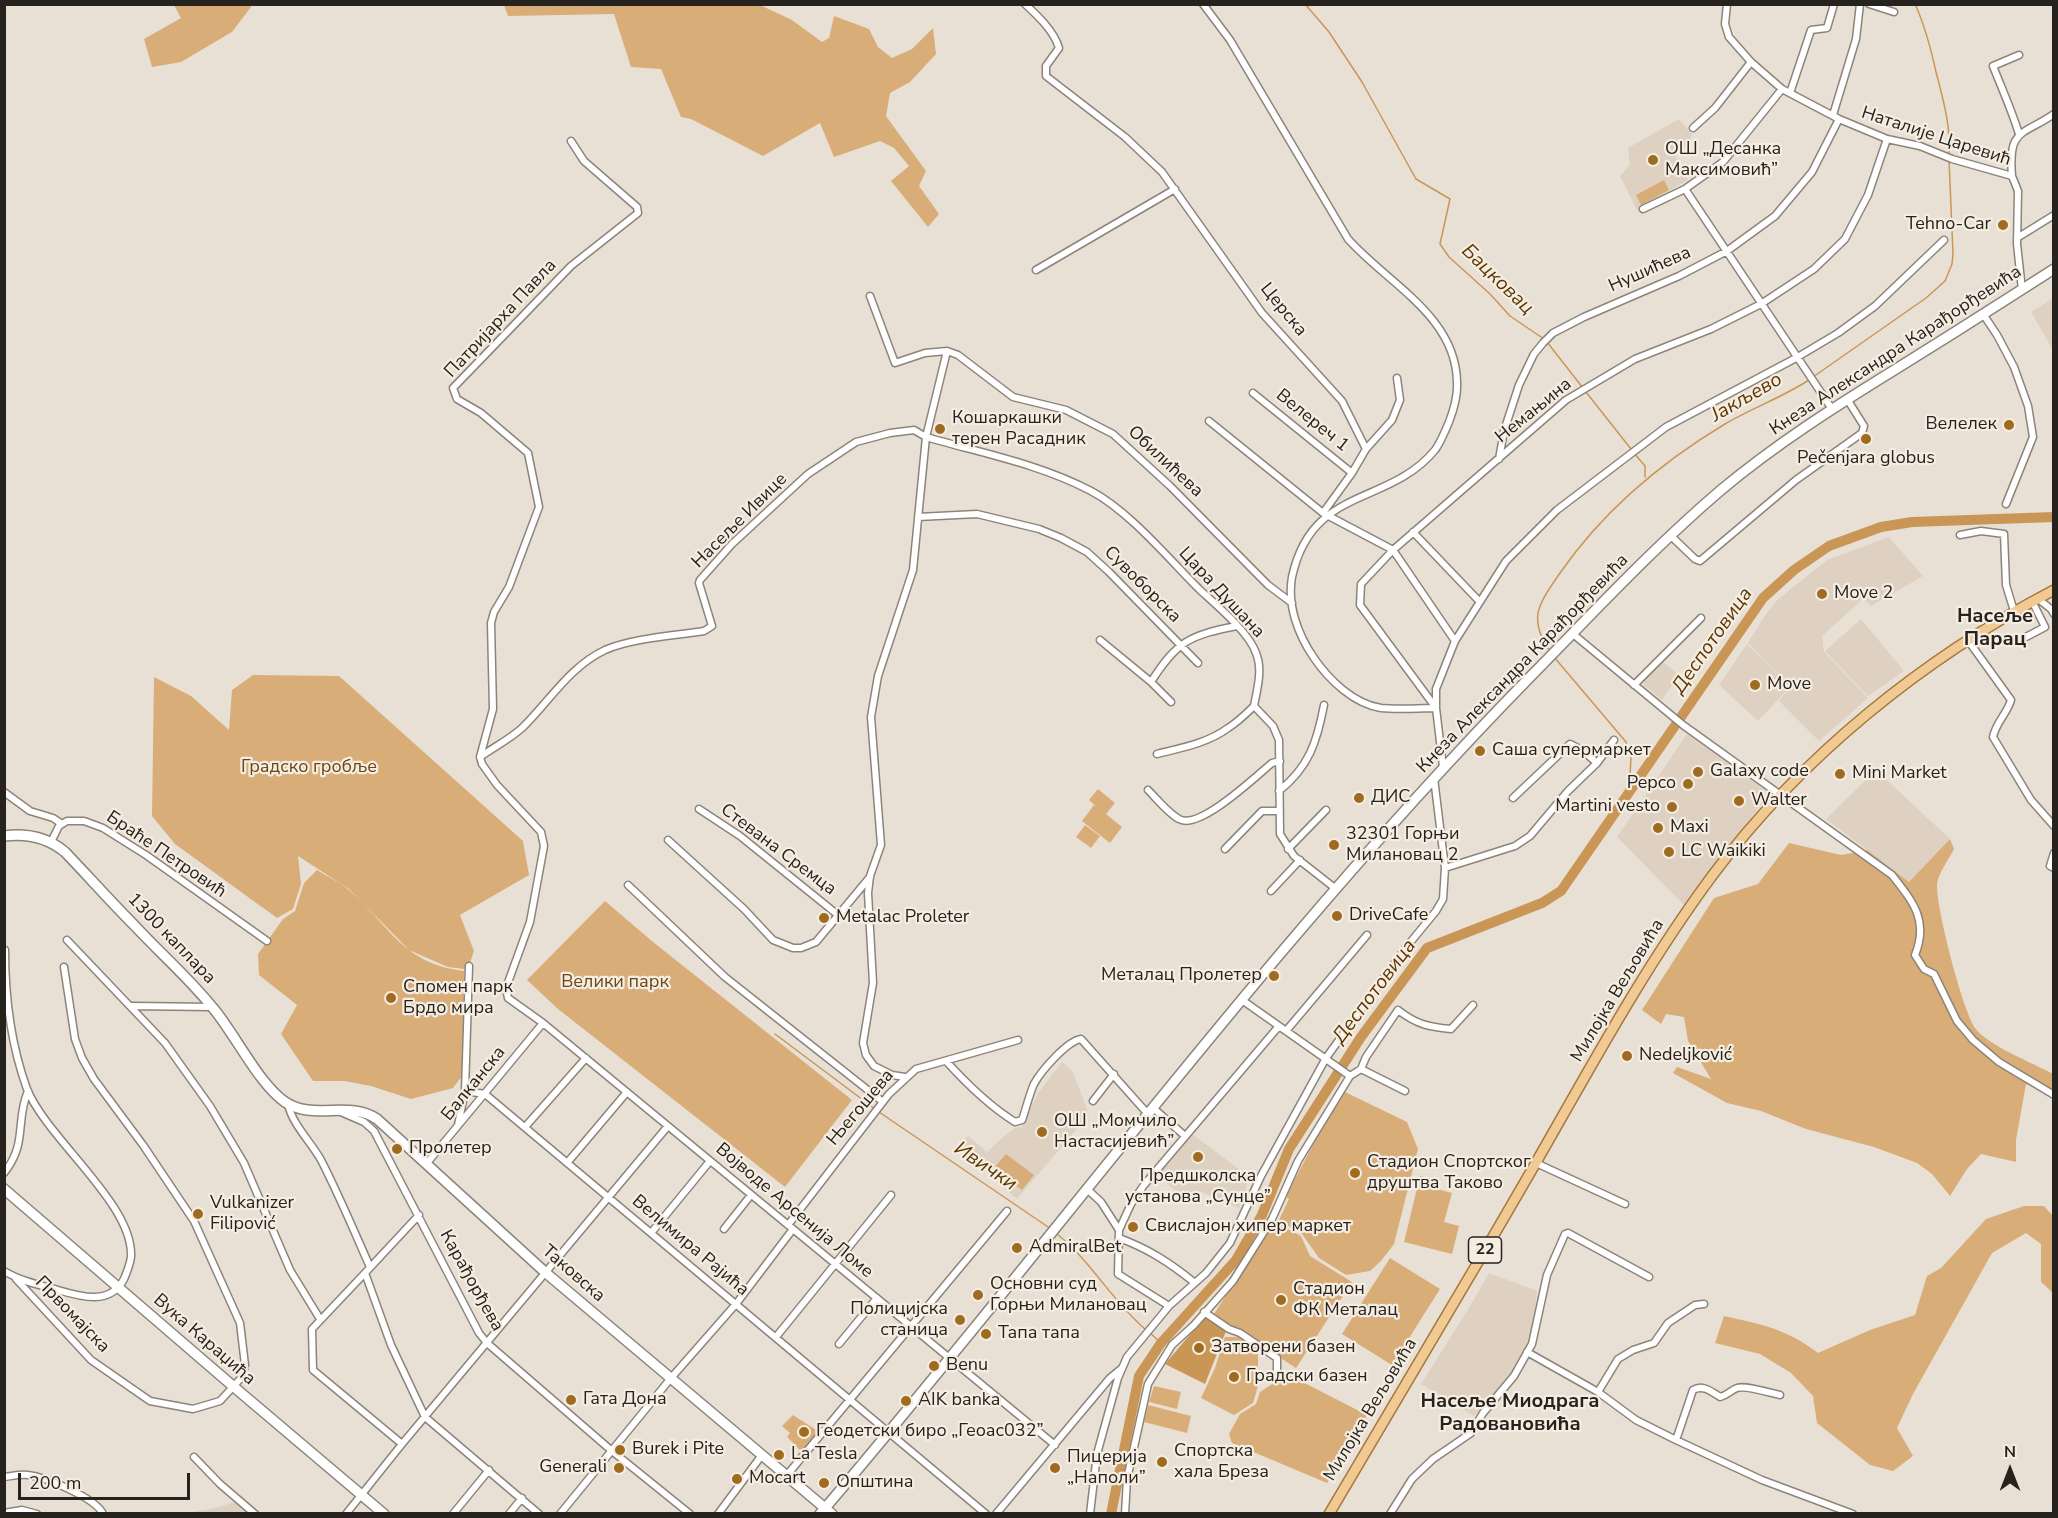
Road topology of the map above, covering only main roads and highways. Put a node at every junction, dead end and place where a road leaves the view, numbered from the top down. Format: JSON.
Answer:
{"nodes":[{"id":1,"x":2054,"y":590,"type":"edge"},
{"id":2,"x":1329,"y":1514,"type":"edge"}],
"edges":[{"from":1,"to":2,"type":"main road","name":"Милојка Вељовића","number":"22"}]}
